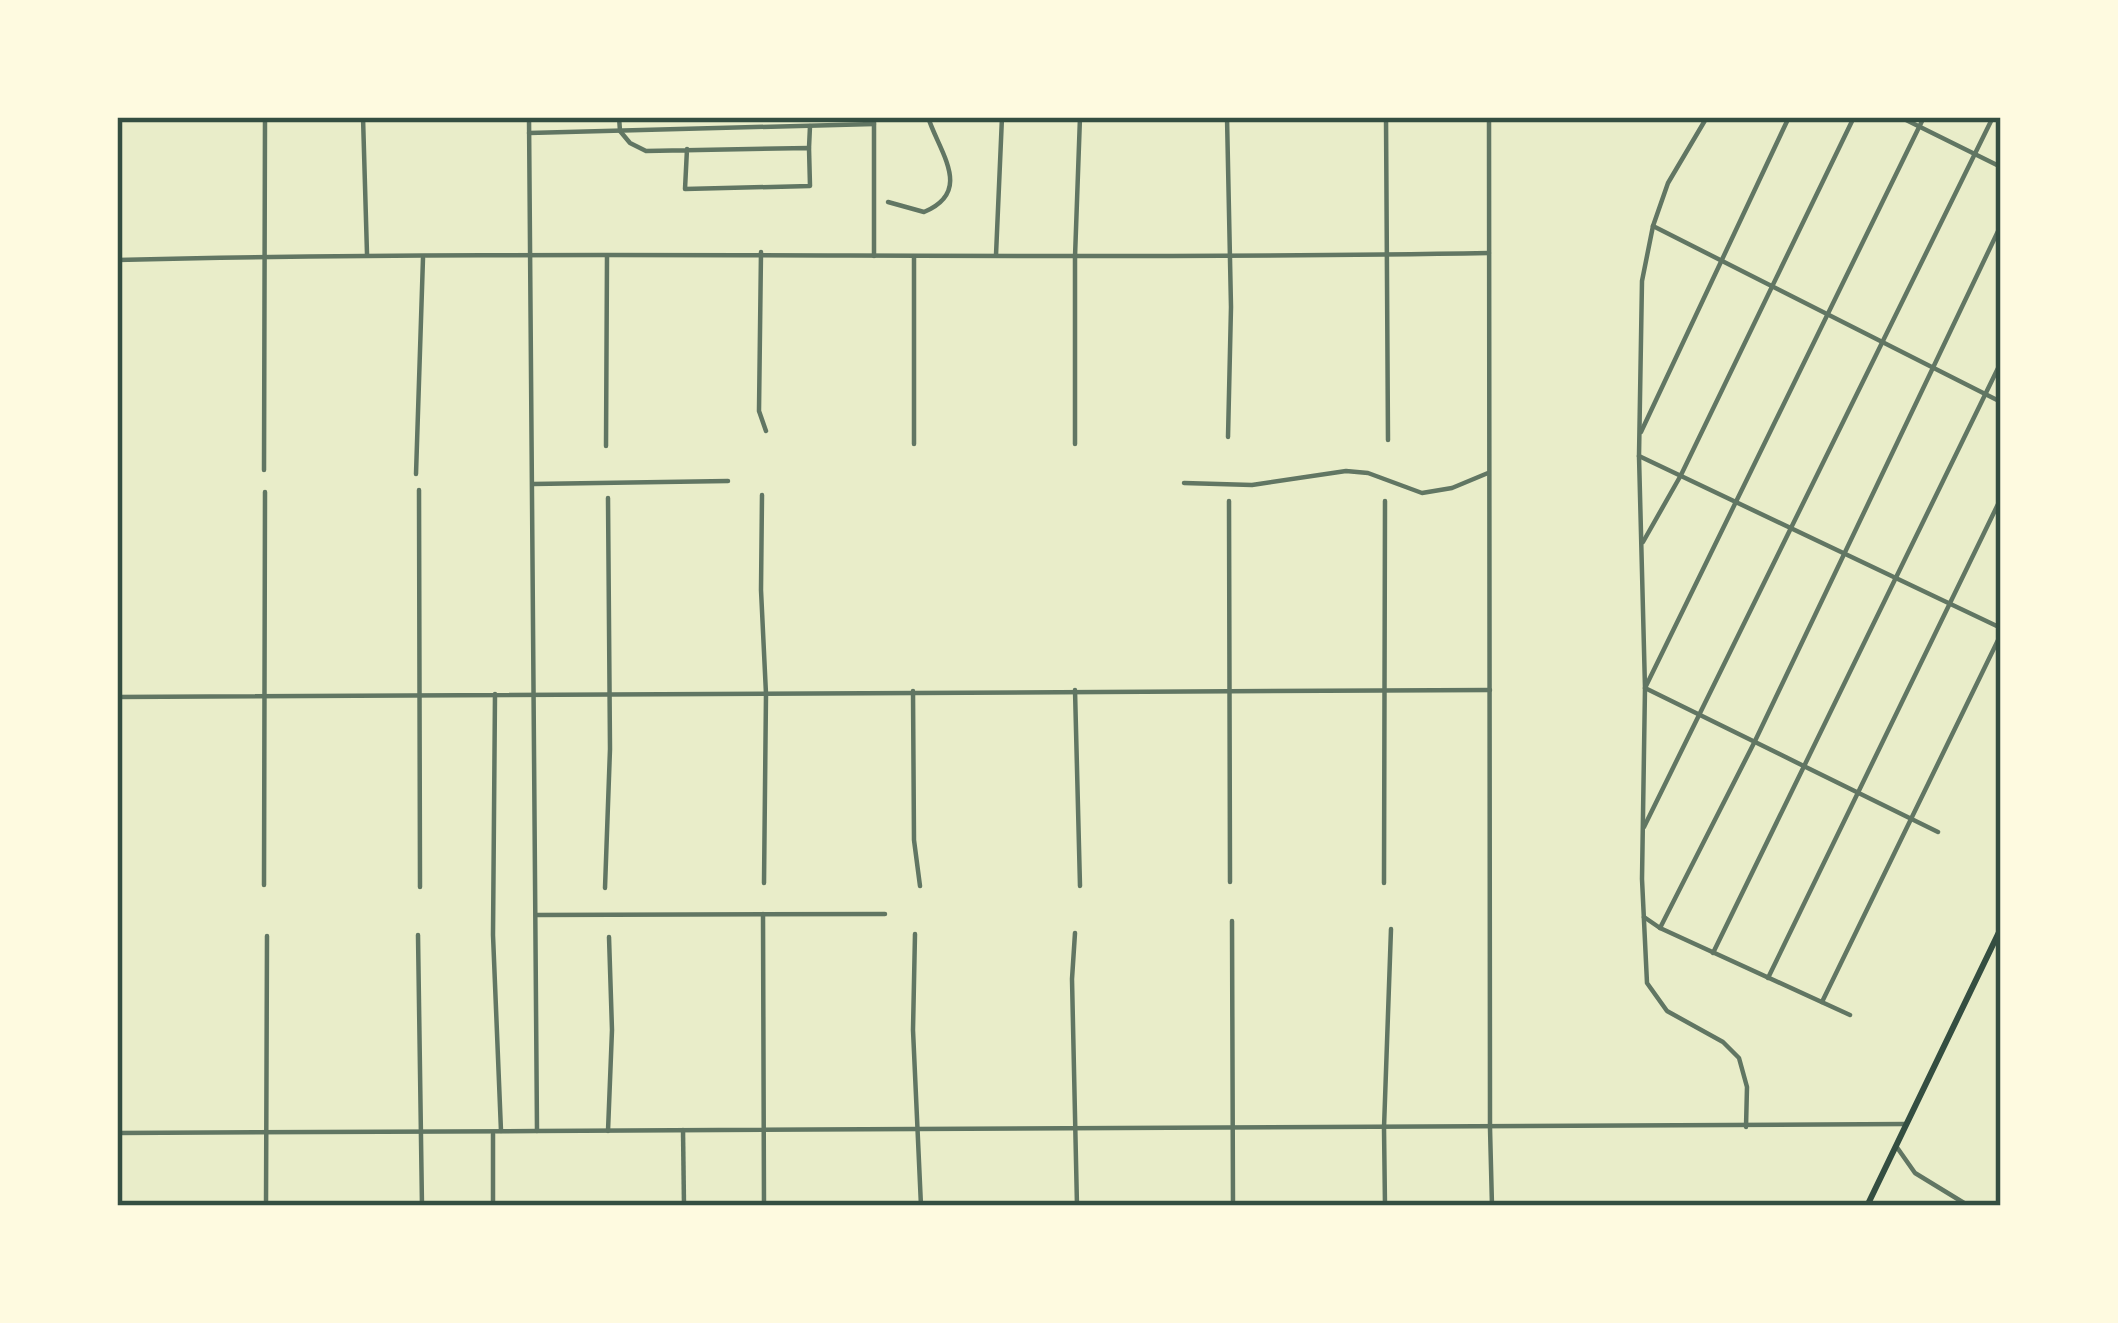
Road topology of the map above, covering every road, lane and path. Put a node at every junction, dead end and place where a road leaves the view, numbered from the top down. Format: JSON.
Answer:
{"nodes":[{"id":1,"x":265,"y":117,"type":"edge"},
{"id":2,"x":363,"y":117,"type":"edge"},
{"id":3,"x":529,"y":117,"type":"edge"},
{"id":4,"x":619,"y":117,"type":"edge"},
{"id":5,"x":928,"y":117,"type":"edge"},
{"id":6,"x":1002,"y":117,"type":"edge"},
{"id":7,"x":1080,"y":117,"type":"edge"},
{"id":8,"x":1227,"y":117,"type":"edge"},
{"id":9,"x":1386,"y":117,"type":"edge"},
{"id":10,"x":1489,"y":117,"type":"edge"},
{"id":11,"x":1707,"y":117,"type":"edge"},
{"id":12,"x":1789,"y":117,"type":"edge"},
{"id":13,"x":1854,"y":117,"type":"edge"},
{"id":14,"x":1900,"y":117,"type":"edge"},
{"id":15,"x":1924,"y":117,"type":"edge"},
{"id":16,"x":1993,"y":117,"type":"edge"},
{"id":17,"x":874,"y":121,"type":"edge"},
{"id":18,"x":810,"y":126,"type":"junction"},
{"id":19,"x":1919,"y":126,"type":"junction"},
{"id":20,"x":620,"y":131,"type":"junction"},
{"id":21,"x":529,"y":133,"type":"junction"},
{"id":22,"x":809,"y":148,"type":"junction"},
{"id":23,"x":687,"y":149,"type":"junction"},
{"id":24,"x":1975,"y":155,"type":"junction"},
{"id":25,"x":2001,"y":167,"type":"edge"},
{"id":26,"x":888,"y":202,"type":"dead end"},
{"id":27,"x":2001,"y":225,"type":"edge"},
{"id":28,"x":1653,"y":226,"type":"junction"},
{"id":29,"x":761,"y":252,"type":"junction"},
{"id":30,"x":1489,"y":253,"type":"junction"},
{"id":31,"x":367,"y":254,"type":"junction"},
{"id":32,"x":1228,"y":255,"type":"junction"},
{"id":33,"x":1385,"y":255,"type":"junction"},
{"id":34,"x":262,"y":256,"type":"junction"},
{"id":35,"x":423,"y":256,"type":"junction"},
{"id":36,"x":529,"y":256,"type":"junction"},
{"id":37,"x":607,"y":256,"type":"junction"},
{"id":38,"x":874,"y":256,"type":"junction"},
{"id":39,"x":995,"y":256,"type":"junction"},
{"id":40,"x":914,"y":257,"type":"junction"},
{"id":41,"x":1075,"y":257,"type":"junction"},
{"id":42,"x":117,"y":260,"type":"edge"},
{"id":43,"x":1720,"y":260,"type":"junction"},
{"id":44,"x":1772,"y":286,"type":"junction"},
{"id":45,"x":1829,"y":315,"type":"junction"},
{"id":46,"x":1881,"y":343,"type":"junction"},
{"id":47,"x":2001,"y":362,"type":"edge"},
{"id":48,"x":1933,"y":368,"type":"junction"},
{"id":49,"x":1986,"y":394,"type":"junction"},
{"id":50,"x":2001,"y":402,"type":"edge"},
{"id":51,"x":766,"y":431,"type":"dead end"},
{"id":52,"x":1641,"y":432,"type":"junction"},
{"id":53,"x":1228,"y":437,"type":"dead end"},
{"id":54,"x":1388,"y":440,"type":"dead end"},
{"id":55,"x":914,"y":444,"type":"dead end"},
{"id":56,"x":1075,"y":444,"type":"dead end"},
{"id":57,"x":605,"y":446,"type":"dead end"},
{"id":58,"x":1640,"y":456,"type":"junction"},
{"id":59,"x":264,"y":470,"type":"dead end"},
{"id":60,"x":1490,"y":472,"type":"junction"},
{"id":61,"x":416,"y":474,"type":"dead end"},
{"id":62,"x":1681,"y":475,"type":"junction"},
{"id":63,"x":728,"y":481,"type":"dead end"},
{"id":64,"x":1184,"y":483,"type":"dead end"},
{"id":65,"x":533,"y":484,"type":"junction"},
{"id":66,"x":419,"y":490,"type":"dead end"},
{"id":67,"x":265,"y":493,"type":"dead end"},
{"id":68,"x":762,"y":495,"type":"dead end"},
{"id":69,"x":608,"y":498,"type":"dead end"},
{"id":70,"x":2001,"y":498,"type":"edge"},
{"id":71,"x":1229,"y":501,"type":"dead end"},
{"id":72,"x":1385,"y":501,"type":"dead end"},
{"id":73,"x":1737,"y":501,"type":"junction"},
{"id":74,"x":1789,"y":526,"type":"junction"},
{"id":75,"x":1641,"y":546,"type":"junction"},
{"id":76,"x":1845,"y":552,"type":"junction"},
{"id":77,"x":1895,"y":577,"type":"junction"},
{"id":78,"x":1948,"y":602,"type":"junction"},
{"id":79,"x":2001,"y":631,"type":"edge"},
{"id":80,"x":1645,"y":688,"type":"junction"},
{"id":81,"x":1075,"y":690,"type":"junction"},
{"id":82,"x":1490,"y":690,"type":"junction"},
{"id":83,"x":913,"y":691,"type":"junction"},
{"id":84,"x":1383,"y":691,"type":"junction"},
{"id":85,"x":534,"y":692,"type":"junction"},
{"id":86,"x":495,"y":693,"type":"junction"},
{"id":87,"x":1230,"y":693,"type":"junction"},
{"id":88,"x":609,"y":694,"type":"junction"},
{"id":89,"x":766,"y":694,"type":"junction"},
{"id":90,"x":264,"y":695,"type":"junction"},
{"id":91,"x":419,"y":696,"type":"junction"},
{"id":92,"x":117,"y":697,"type":"edge"},
{"id":93,"x":1698,"y":713,"type":"junction"},
{"id":94,"x":1755,"y":741,"type":"junction"},
{"id":95,"x":1804,"y":766,"type":"junction"},
{"id":96,"x":1858,"y":792,"type":"junction"},
{"id":97,"x":1910,"y":818,"type":"junction"},
{"id":98,"x":1642,"y":832,"type":"junction"},
{"id":99,"x":1937,"y":832,"type":"dead end"},
{"id":100,"x":1230,"y":882,"type":"dead end"},
{"id":101,"x":764,"y":883,"type":"dead end"},
{"id":102,"x":1384,"y":883,"type":"dead end"},
{"id":103,"x":264,"y":885,"type":"dead end"},
{"id":104,"x":420,"y":886,"type":"dead end"},
{"id":105,"x":920,"y":886,"type":"dead end"},
{"id":106,"x":1080,"y":886,"type":"dead end"},
{"id":107,"x":605,"y":888,"type":"dead end"},
{"id":108,"x":763,"y":914,"type":"junction"},
{"id":109,"x":885,"y":914,"type":"dead end"},
{"id":110,"x":536,"y":915,"type":"junction"},
{"id":111,"x":1644,"y":917,"type":"junction"},
{"id":112,"x":1232,"y":921,"type":"dead end"},
{"id":113,"x":1660,"y":928,"type":"junction"},
{"id":114,"x":2001,"y":928,"type":"edge"},
{"id":115,"x":1391,"y":929,"type":"dead end"},
{"id":116,"x":1075,"y":933,"type":"dead end"},
{"id":117,"x":915,"y":934,"type":"dead end"},
{"id":118,"x":418,"y":935,"type":"dead end"},
{"id":119,"x":267,"y":936,"type":"dead end"},
{"id":120,"x":609,"y":937,"type":"dead end"},
{"id":121,"x":1713,"y":952,"type":"junction"},
{"id":122,"x":1768,"y":978,"type":"junction"},
{"id":123,"x":1822,"y":1002,"type":"junction"},
{"id":124,"x":1850,"y":1015,"type":"dead end"},
{"id":125,"x":1907,"y":1124,"type":"junction"},
{"id":126,"x":1232,"y":1127,"type":"junction"},
{"id":127,"x":1490,"y":1127,"type":"junction"},
{"id":128,"x":1746,"y":1127,"type":"junction"},
{"id":129,"x":765,"y":1128,"type":"junction"},
{"id":130,"x":1076,"y":1128,"type":"junction"},
{"id":131,"x":1384,"y":1128,"type":"junction"},
{"id":132,"x":918,"y":1129,"type":"junction"},
{"id":133,"x":537,"y":1130,"type":"junction"},
{"id":134,"x":683,"y":1130,"type":"junction"},
{"id":135,"x":608,"y":1131,"type":"junction"},
{"id":136,"x":117,"y":1132,"type":"edge"},
{"id":137,"x":423,"y":1132,"type":"junction"},
{"id":138,"x":497,"y":1132,"type":"junction"},
{"id":139,"x":265,"y":1133,"type":"junction"},
{"id":140,"x":1896,"y":1146,"type":"junction"},
{"id":141,"x":266,"y":1206,"type":"edge"},
{"id":142,"x":422,"y":1206,"type":"edge"},
{"id":143,"x":494,"y":1206,"type":"edge"},
{"id":144,"x":683,"y":1206,"type":"edge"},
{"id":145,"x":764,"y":1206,"type":"edge"},
{"id":146,"x":921,"y":1206,"type":"edge"},
{"id":147,"x":1077,"y":1206,"type":"edge"},
{"id":148,"x":1233,"y":1206,"type":"edge"},
{"id":149,"x":1385,"y":1206,"type":"edge"},
{"id":150,"x":1492,"y":1206,"type":"edge"},
{"id":151,"x":1867,"y":1206,"type":"edge"},
{"id":152,"x":1969,"y":1206,"type":"edge"}],
"edges":[{"from":1,"to":34,"type":"street"},
{"from":2,"to":31,"type":"street"},
{"from":3,"to":21,"type":"street"},
{"from":4,"to":20,"type":"street"},
{"from":5,"to":26,"type":"street"},
{"from":6,"to":39,"type":"street"},
{"from":7,"to":41,"type":"street"},
{"from":8,"to":32,"type":"street"},
{"from":9,"to":33,"type":"street"},
{"from":10,"to":30,"type":"street"},
{"from":11,"to":28,"type":"street"},
{"from":12,"to":43,"type":"street"},
{"from":13,"to":44,"type":"street"},
{"from":14,"to":19,"type":"street"},
{"from":15,"to":19,"type":"street"},
{"from":16,"to":24,"type":"street"},
{"from":17,"to":18,"type":"street"},
{"from":17,"to":38,"type":"street"},
{"from":18,"to":20,"type":"street"},
{"from":18,"to":22,"type":"street"},
{"from":19,"to":24,"type":"street"},
{"from":19,"to":45,"type":"street"},
{"from":20,"to":21,"type":"street"},
{"from":20,"to":23,"type":"street"},
{"from":21,"to":36,"type":"street"},
{"from":22,"to":23,"type":"street"},
{"from":22,"to":23,"type":"street"},
{"from":24,"to":25,"type":"street"},
{"from":24,"to":46,"type":"street"},
{"from":27,"to":48,"type":"street"},
{"from":28,"to":43,"type":"street"},
{"from":28,"to":52,"type":"street"},
{"from":29,"to":37,"type":"street"},
{"from":29,"to":38,"type":"street"},
{"from":29,"to":51,"type":"street"},
{"from":30,"to":33,"type":"street"},
{"from":30,"to":60,"type":"street"},
{"from":31,"to":34,"type":"street"},
{"from":31,"to":35,"type":"street"},
{"from":32,"to":33,"type":"street"},
{"from":32,"to":41,"type":"street"},
{"from":32,"to":53,"type":"street"},
{"from":33,"to":54,"type":"street"},
{"from":34,"to":42,"type":"street"},
{"from":34,"to":59,"type":"street"},
{"from":35,"to":36,"type":"street"},
{"from":35,"to":61,"type":"street"},
{"from":36,"to":37,"type":"street"},
{"from":36,"to":65,"type":"street"},
{"from":37,"to":57,"type":"street"},
{"from":38,"to":40,"type":"street"},
{"from":39,"to":40,"type":"street"},
{"from":39,"to":41,"type":"street"},
{"from":40,"to":55,"type":"street"},
{"from":41,"to":56,"type":"street"},
{"from":43,"to":44,"type":"street"},
{"from":43,"to":52,"type":"street"},
{"from":44,"to":45,"type":"street"},
{"from":44,"to":62,"type":"street"},
{"from":45,"to":46,"type":"street"},
{"from":45,"to":73,"type":"street"},
{"from":46,"to":48,"type":"street"},
{"from":46,"to":74,"type":"street"},
{"from":47,"to":49,"type":"street"},
{"from":48,"to":49,"type":"street"},
{"from":48,"to":76,"type":"street"},
{"from":49,"to":50,"type":"street"},
{"from":49,"to":77,"type":"street"},
{"from":52,"to":58,"type":"street"},
{"from":58,"to":62,"type":"street"},
{"from":58,"to":75,"type":"street"},
{"from":60,"to":64,"type":"street"},
{"from":60,"to":82,"type":"street"},
{"from":62,"to":73,"type":"street"},
{"from":62,"to":75,"type":"street"},
{"from":63,"to":65,"type":"street"},
{"from":65,"to":85,"type":"street"},
{"from":66,"to":91,"type":"street"},
{"from":67,"to":90,"type":"street"},
{"from":68,"to":89,"type":"street"},
{"from":69,"to":88,"type":"street"},
{"from":70,"to":78,"type":"street"},
{"from":71,"to":87,"type":"street"},
{"from":72,"to":84,"type":"street"},
{"from":73,"to":74,"type":"street"},
{"from":73,"to":80,"type":"street"},
{"from":74,"to":76,"type":"street"},
{"from":74,"to":93,"type":"street"},
{"from":75,"to":80,"type":"street"},
{"from":76,"to":77,"type":"street"},
{"from":76,"to":94,"type":"street"},
{"from":77,"to":78,"type":"street"},
{"from":77,"to":95,"type":"street"},
{"from":78,"to":79,"type":"street"},
{"from":78,"to":96,"type":"street"},
{"from":79,"to":97,"type":"street"},
{"from":80,"to":93,"type":"street"},
{"from":80,"to":98,"type":"street"},
{"from":81,"to":83,"type":"street"},
{"from":81,"to":87,"type":"street"},
{"from":81,"to":106,"type":"street"},
{"from":82,"to":84,"type":"street"},
{"from":82,"to":127,"type":"street"},
{"from":83,"to":89,"type":"street"},
{"from":83,"to":105,"type":"street"},
{"from":84,"to":87,"type":"street"},
{"from":84,"to":102,"type":"street"},
{"from":85,"to":86,"type":"street"},
{"from":85,"to":88,"type":"street"},
{"from":85,"to":110,"type":"street"},
{"from":86,"to":91,"type":"street"},
{"from":86,"to":138,"type":"street"},
{"from":87,"to":100,"type":"street"},
{"from":88,"to":89,"type":"street"},
{"from":88,"to":107,"type":"street"},
{"from":89,"to":101,"type":"street"},
{"from":90,"to":91,"type":"street"},
{"from":90,"to":92,"type":"street"},
{"from":90,"to":103,"type":"street"},
{"from":91,"to":104,"type":"street"},
{"from":93,"to":94,"type":"street"},
{"from":93,"to":98,"type":"street"},
{"from":94,"to":95,"type":"street"},
{"from":94,"to":113,"type":"street"},
{"from":95,"to":96,"type":"street"},
{"from":95,"to":121,"type":"street"},
{"from":96,"to":97,"type":"street"},
{"from":96,"to":122,"type":"street"},
{"from":97,"to":99,"type":"street"},
{"from":97,"to":123,"type":"street"},
{"from":98,"to":111,"type":"street"},
{"from":108,"to":109,"type":"street"},
{"from":108,"to":110,"type":"street"},
{"from":108,"to":129,"type":"street"},
{"from":110,"to":133,"type":"street"},
{"from":111,"to":113,"type":"street"},
{"from":111,"to":128,"type":"street"},
{"from":112,"to":126,"type":"street"},
{"from":113,"to":121,"type":"street"},
{"from":114,"to":125,"type":"main road"},
{"from":115,"to":131,"type":"street"},
{"from":116,"to":130,"type":"street"},
{"from":117,"to":132,"type":"street"},
{"from":118,"to":137,"type":"street"},
{"from":119,"to":139,"type":"street"},
{"from":120,"to":135,"type":"street"},
{"from":121,"to":122,"type":"street"},
{"from":122,"to":123,"type":"street"},
{"from":123,"to":124,"type":"street"},
{"from":125,"to":128,"type":"street"},
{"from":125,"to":140,"type":"main road"},
{"from":126,"to":130,"type":"street"},
{"from":126,"to":131,"type":"street"},
{"from":126,"to":148,"type":"street"},
{"from":127,"to":128,"type":"street"},
{"from":127,"to":131,"type":"street"},
{"from":127,"to":150,"type":"street"},
{"from":129,"to":132,"type":"street"},
{"from":129,"to":134,"type":"street"},
{"from":129,"to":145,"type":"street"},
{"from":130,"to":132,"type":"street"},
{"from":130,"to":147,"type":"street"},
{"from":131,"to":149,"type":"street"},
{"from":132,"to":146,"type":"street"},
{"from":133,"to":135,"type":"street"},
{"from":133,"to":138,"type":"street"},
{"from":134,"to":135,"type":"street"},
{"from":134,"to":144,"type":"street"},
{"from":136,"to":139,"type":"street"},
{"from":137,"to":138,"type":"street"},
{"from":137,"to":139,"type":"street"},
{"from":137,"to":142,"type":"street"},
{"from":138,"to":143,"type":"street"},
{"from":139,"to":141,"type":"street"},
{"from":140,"to":151,"type":"main road"},
{"from":140,"to":152,"type":"street"}]}
